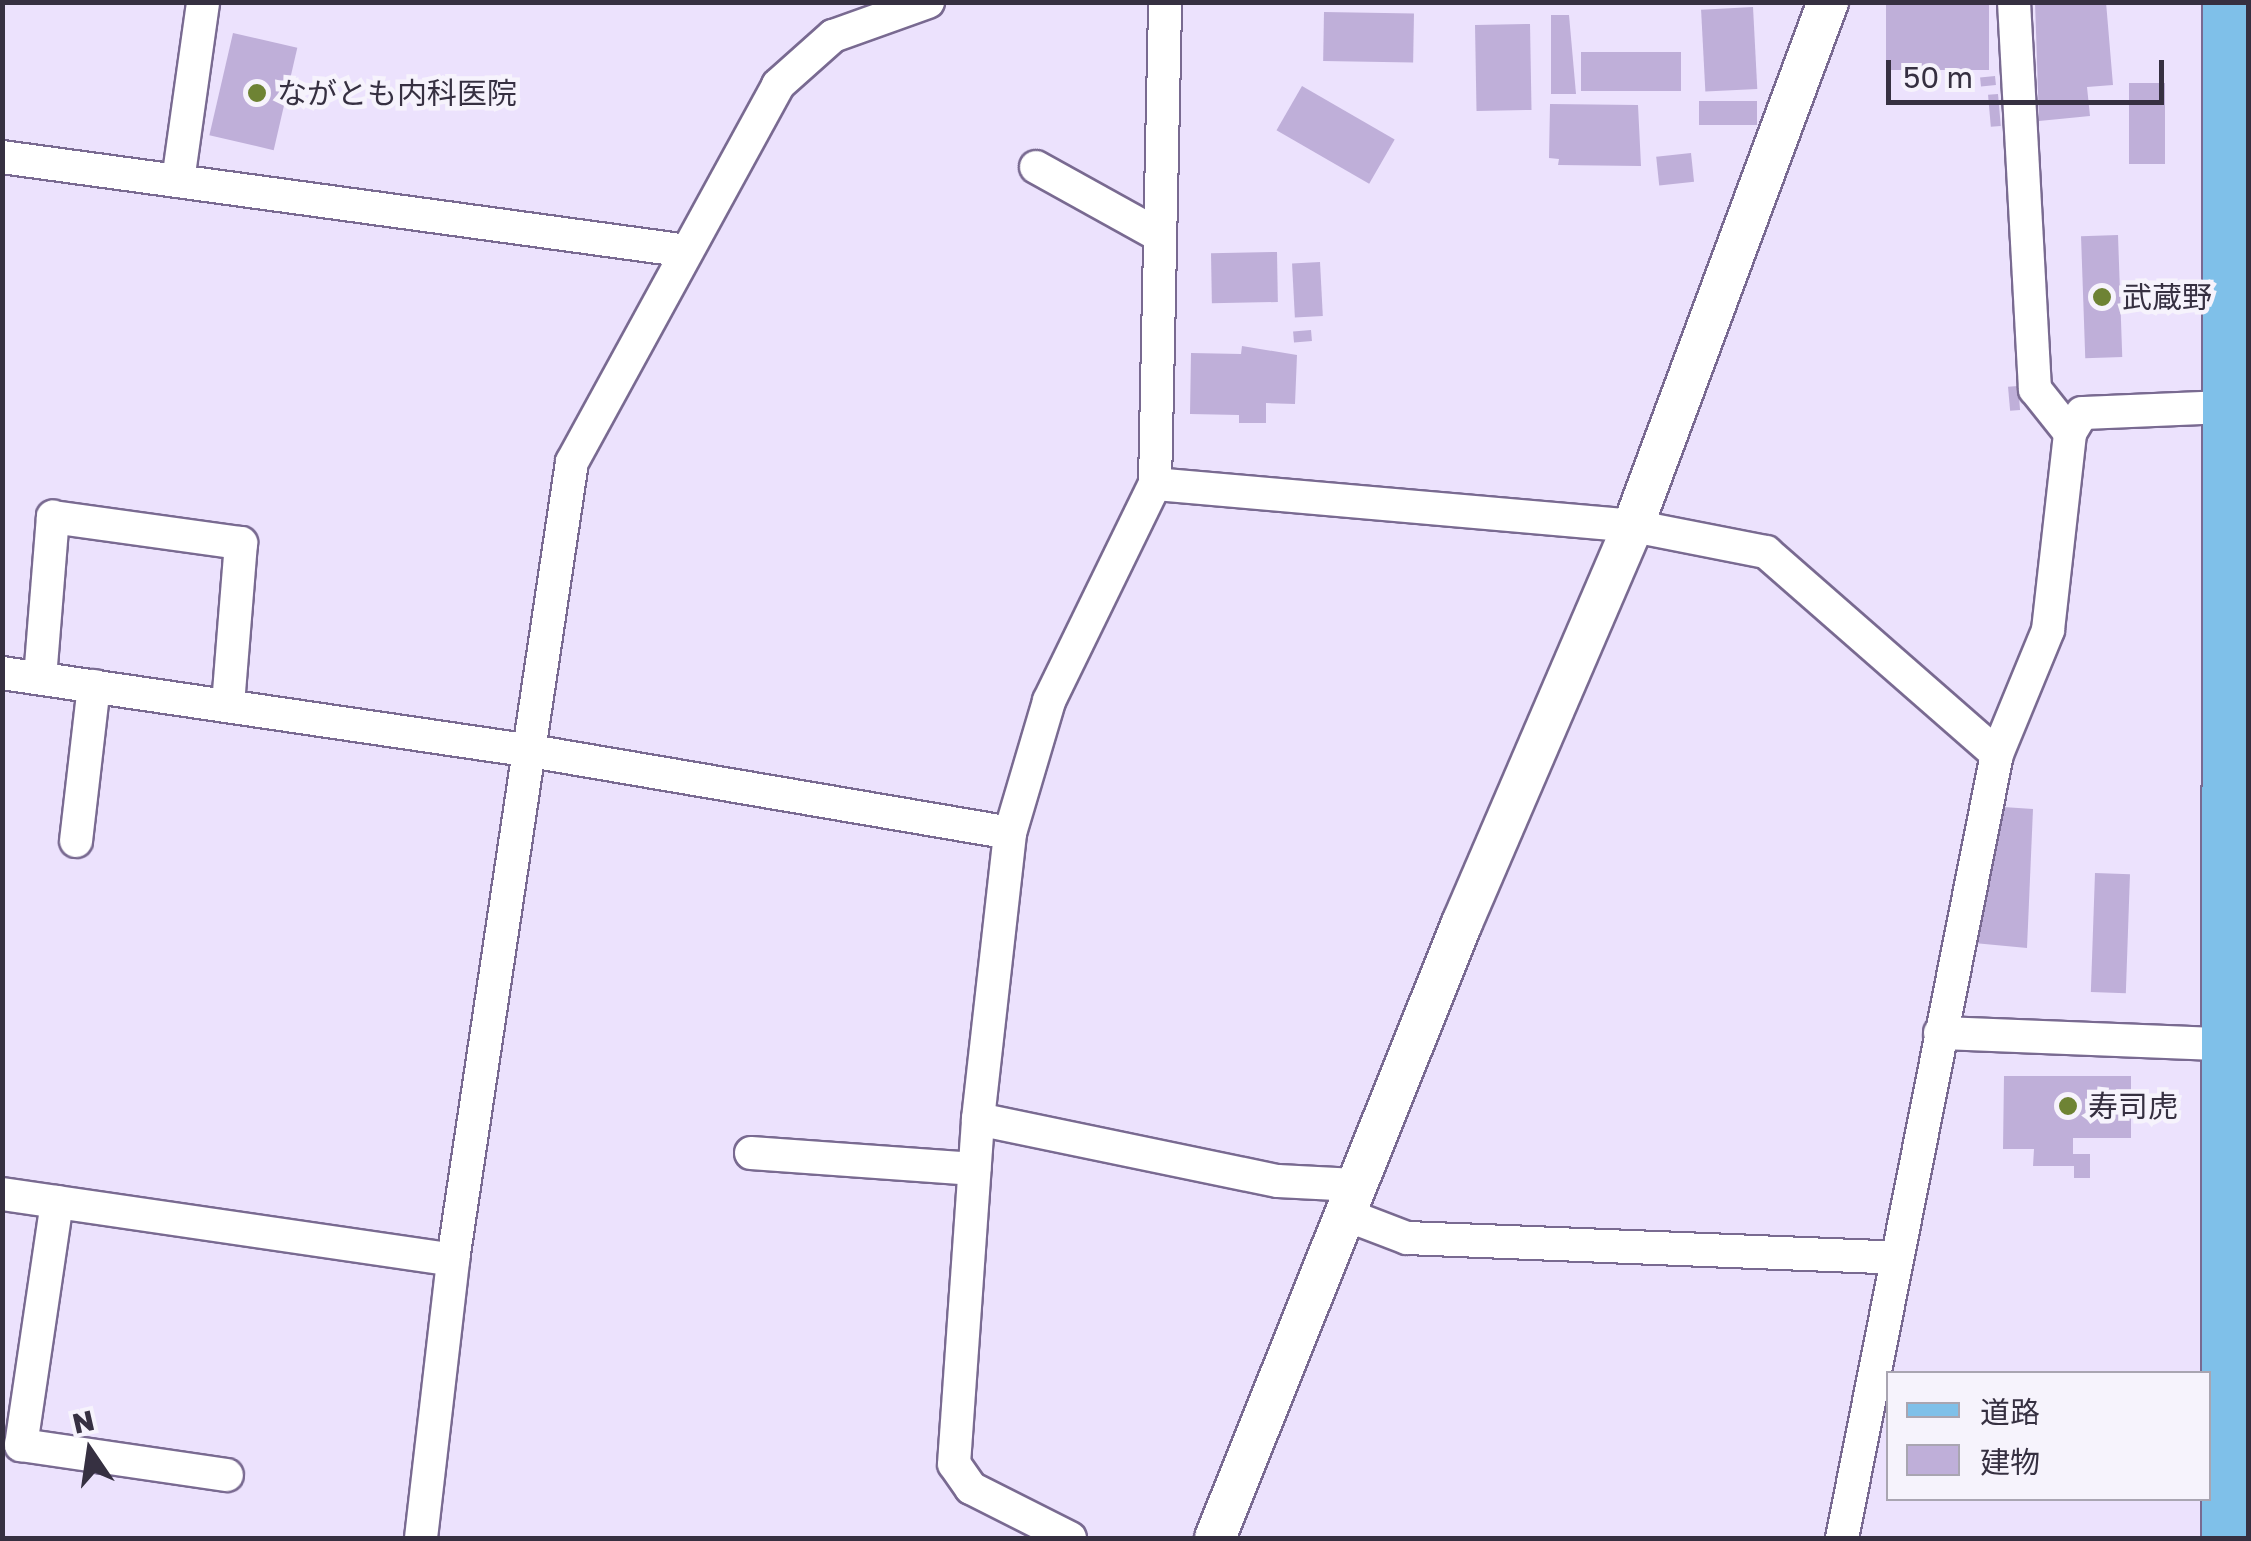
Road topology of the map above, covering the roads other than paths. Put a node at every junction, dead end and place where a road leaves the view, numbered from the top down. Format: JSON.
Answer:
{"nodes":[{"id":1,"x":203,"y":2,"type":"edge"},
{"id":2,"x":928,"y":2,"type":"edge"},
{"id":3,"x":1165,"y":2,"type":"edge"},
{"id":4,"x":1828,"y":2,"type":"edge"},
{"id":5,"x":2014,"y":2,"type":"edge"},
{"id":6,"x":2228,"y":2,"type":"edge"},
{"id":7,"x":2,"y":157,"type":"edge"},
{"id":8,"x":1036,"y":167,"type":"dead end"},
{"id":9,"x":178,"y":181,"type":"junction"},
{"id":10,"x":1155,"y":233,"type":"junction"},
{"id":11,"x":687,"y":252,"type":"junction"},
{"id":12,"x":2226,"y":407,"type":"junction"},
{"id":13,"x":2070,"y":432,"type":"junction"},
{"id":14,"x":1156,"y":484,"type":"junction"},
{"id":15,"x":1633,"y":526,"type":"junction"},
{"id":16,"x":2,"y":672,"type":"edge"},
{"id":17,"x":40,"y":678,"type":"junction"},
{"id":18,"x":94,"y":686,"type":"junction"},
{"id":19,"x":228,"y":704,"type":"junction"},
{"id":20,"x":525,"y":750,"type":"junction"},
{"id":21,"x":1997,"y":754,"type":"junction"},
{"id":22,"x":1010,"y":833,"type":"junction"},
{"id":23,"x":76,"y":840,"type":"dead end"},
{"id":24,"x":1940,"y":1033,"type":"junction"},
{"id":25,"x":2238,"y":1044,"type":"edge"},
{"id":26,"x":978,"y":1119,"type":"junction"},
{"id":27,"x":751,"y":1153,"type":"dead end"},
{"id":28,"x":974,"y":1169,"type":"junction"},
{"id":29,"x":2,"y":1194,"type":"edge"},
{"id":30,"x":1350,"y":1199,"type":"junction"},
{"id":31,"x":58,"y":1202,"type":"junction"},
{"id":32,"x":1896,"y":1258,"type":"junction"},
{"id":33,"x":453,"y":1260,"type":"junction"},
{"id":34,"x":227,"y":1475,"type":"dead end"},
{"id":35,"x":421,"y":1538,"type":"edge"},
{"id":36,"x":1070,"y":1538,"type":"edge"},
{"id":37,"x":1215,"y":1538,"type":"edge"},
{"id":38,"x":1842,"y":1538,"type":"edge"},
{"id":39,"x":2227,"y":1538,"type":"edge"}],
"edges":[{"from":1,"to":9,"type":"street"},
{"from":2,"to":11,"type":"street"},
{"from":3,"to":10,"type":"street"},
{"from":4,"to":15,"type":"street"},
{"from":5,"to":13,"type":"street"},
{"from":6,"to":12,"type":"main road"},
{"from":7,"to":9,"type":"street"},
{"from":8,"to":10,"type":"street"},
{"from":9,"to":11,"type":"street"},
{"from":10,"to":14,"type":"street"},
{"from":11,"to":20,"type":"street"},
{"from":12,"to":13,"type":"street"},
{"from":12,"to":25,"type":"main road"},
{"from":13,"to":21,"type":"street"},
{"from":14,"to":15,"type":"street"},
{"from":14,"to":22,"type":"street"},
{"from":15,"to":21,"type":"street"},
{"from":15,"to":30,"type":"street"},
{"from":16,"to":17,"type":"street"},
{"from":17,"to":18,"type":"street"},
{"from":17,"to":19,"type":"street"},
{"from":18,"to":19,"type":"street"},
{"from":18,"to":23,"type":"street"},
{"from":19,"to":20,"type":"street"},
{"from":20,"to":22,"type":"street"},
{"from":20,"to":33,"type":"street"},
{"from":21,"to":24,"type":"street"},
{"from":22,"to":26,"type":"street"},
{"from":24,"to":25,"type":"street"},
{"from":24,"to":32,"type":"street"},
{"from":25,"to":39,"type":"main road"},
{"from":26,"to":28,"type":"street"},
{"from":26,"to":30,"type":"street"},
{"from":27,"to":28,"type":"street"},
{"from":28,"to":36,"type":"street"},
{"from":29,"to":31,"type":"street"},
{"from":30,"to":32,"type":"street"},
{"from":30,"to":37,"type":"street"},
{"from":31,"to":33,"type":"street"},
{"from":31,"to":34,"type":"street"},
{"from":32,"to":38,"type":"street"},
{"from":33,"to":35,"type":"street"}]}
